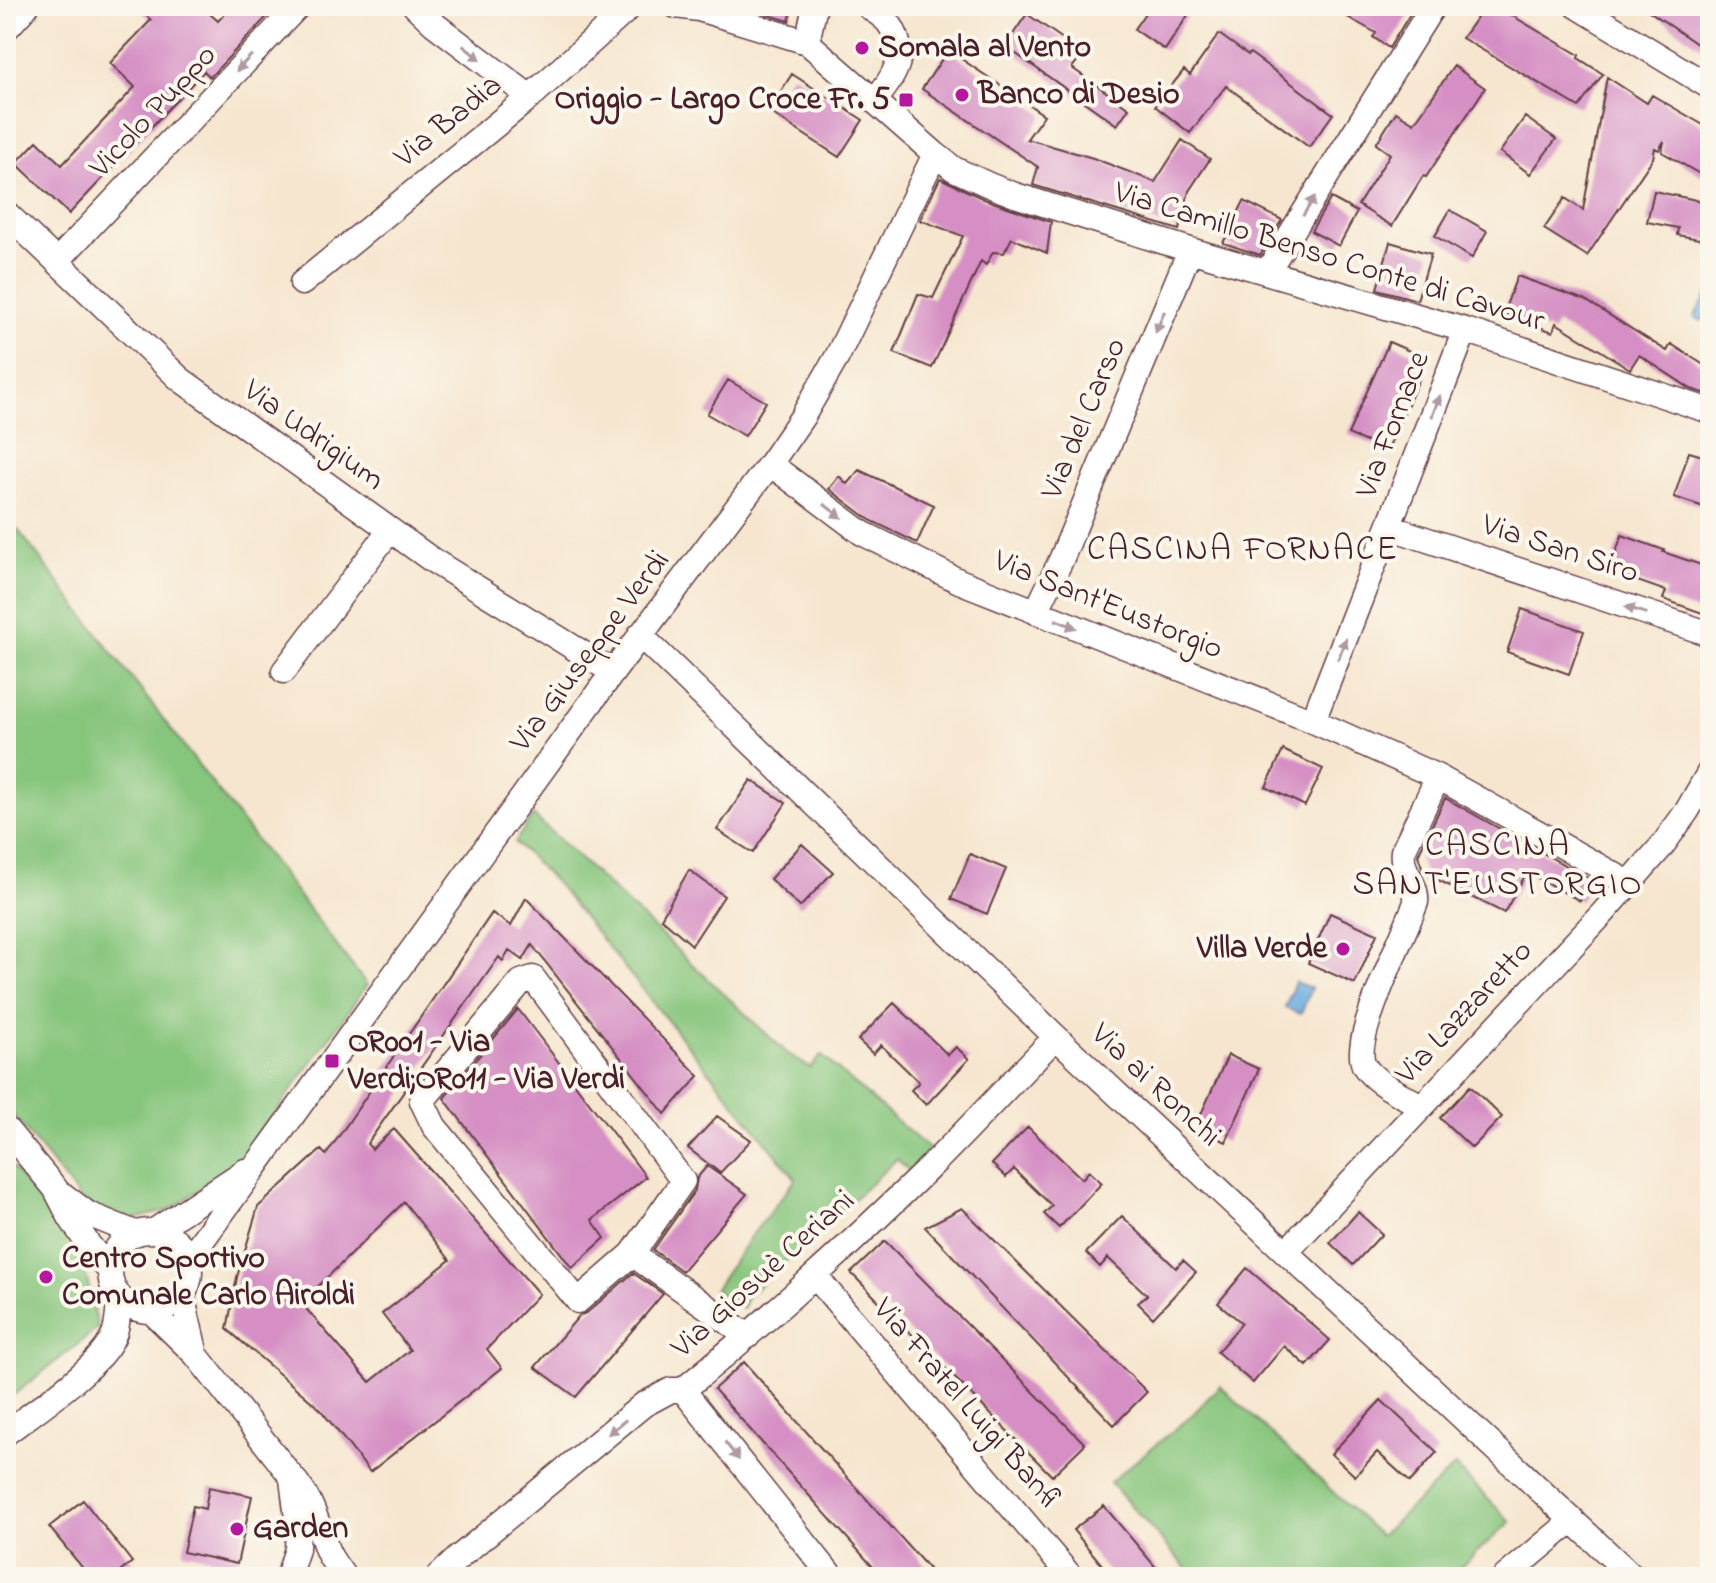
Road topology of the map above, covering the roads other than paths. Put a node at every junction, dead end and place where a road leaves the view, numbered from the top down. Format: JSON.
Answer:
{"nodes":[{"id":1,"x":27,"y":6,"type":"edge"},
{"id":2,"x":298,"y":6,"type":"edge"},
{"id":3,"x":415,"y":6,"type":"edge"},
{"id":4,"x":631,"y":6,"type":"edge"},
{"id":5,"x":676,"y":6,"type":"edge"},
{"id":6,"x":815,"y":6,"type":"edge"},
{"id":7,"x":868,"y":6,"type":"edge"},
{"id":8,"x":1433,"y":6,"type":"edge"},
{"id":9,"x":1577,"y":6,"type":"edge"},
{"id":10,"x":6,"y":29,"type":"edge"},
{"id":11,"x":807,"y":42,"type":"junction"},
{"id":12,"x":1710,"y":87,"type":"edge"},
{"id":13,"x":530,"y":97,"type":"junction"},
{"id":14,"x":875,"y":100,"type":"junction"},
{"id":15,"x":935,"y":154,"type":"junction"},
{"id":16,"x":6,"y":213,"type":"edge"},
{"id":17,"x":1190,"y":250,"type":"junction"},
{"id":18,"x":57,"y":261,"type":"junction"},
{"id":19,"x":1267,"y":272,"type":"junction"},
{"id":20,"x":302,"y":283,"type":"dead end"},
{"id":21,"x":1465,"y":330,"type":"junction"},
{"id":22,"x":1710,"y":411,"type":"edge"},
{"id":23,"x":770,"y":464,"type":"junction"},
{"id":24,"x":1389,"y":527,"type":"junction"},
{"id":25,"x":390,"y":530,"type":"junction"},
{"id":26,"x":1036,"y":612,"type":"junction"},
{"id":27,"x":1710,"y":634,"type":"edge"},
{"id":28,"x":640,"y":635,"type":"junction"},
{"id":29,"x":284,"y":671,"type":"dead end"},
{"id":30,"x":613,"y":672,"type":"junction"},
{"id":31,"x":1313,"y":721,"type":"junction"},
{"id":32,"x":1710,"y":771,"type":"edge"},
{"id":33,"x":1438,"y":777,"type":"junction"},
{"id":34,"x":1629,"y":883,"type":"junction"},
{"id":35,"x":1056,"y":1037,"type":"junction"},
{"id":36,"x":1421,"y":1106,"type":"junction"},
{"id":37,"x":6,"y":1129,"type":"edge"},
{"id":38,"x":257,"y":1164,"type":"junction"},
{"id":39,"x":55,"y":1188,"type":"junction"},
{"id":40,"x":144,"y":1232,"type":"junction"},
{"id":41,"x":1286,"y":1252,"type":"junction"},
{"id":42,"x":632,"y":1254,"type":"junction"},
{"id":43,"x":188,"y":1260,"type":"junction"},
{"id":44,"x":110,"y":1271,"type":"junction"},
{"id":45,"x":815,"y":1276,"type":"junction"},
{"id":46,"x":182,"y":1295,"type":"junction"},
{"id":47,"x":119,"y":1296,"type":"junction"},
{"id":48,"x":148,"y":1311,"type":"junction"},
{"id":49,"x":748,"y":1336,"type":"junction"},
{"id":50,"x":196,"y":1355,"type":"junction"},
{"id":51,"x":91,"y":1365,"type":"junction"},
{"id":52,"x":683,"y":1390,"type":"junction"},
{"id":53,"x":6,"y":1433,"type":"edge"},
{"id":54,"x":291,"y":1476,"type":"junction"},
{"id":55,"x":1573,"y":1520,"type":"junction"},
{"id":56,"x":288,"y":1577,"type":"edge"},
{"id":57,"x":344,"y":1577,"type":"edge"},
{"id":58,"x":438,"y":1577,"type":"edge"},
{"id":59,"x":832,"y":1577,"type":"edge"},
{"id":60,"x":1071,"y":1577,"type":"edge"},
{"id":61,"x":1505,"y":1577,"type":"edge"},
{"id":62,"x":1633,"y":1577,"type":"edge"}],
"edges":[{"from":1,"to":10,"type":"street"},
{"from":2,"to":18,"type":"street","name":"Vicolo Puppo","one_way":true},
{"from":3,"to":13,"type":"street","one_way":true},
{"from":4,"to":13,"type":"street","name":"Via Badia"},
{"from":5,"to":11,"type":"street"},
{"from":6,"to":11,"type":"street"},
{"from":7,"to":14,"type":"street"},
{"from":19,"to":8,"type":"street","one_way":true},
{"from":9,"to":12,"type":"street"},
{"from":11,"to":14,"type":"street","name":"Via Camillo Benso Conte di Cavour"},
{"from":13,"to":20,"type":"street","name":"Via Badia"},
{"from":14,"to":15,"type":"street","name":"Via Camillo Benso Conte di Cavour"},
{"from":15,"to":17,"type":"street","name":"Via Camillo Benso Conte di Cavour"},
{"from":15,"to":23,"type":"street","name":"Via Giuseppe Verdi"},
{"from":16,"to":18,"type":"street","name":"Via Udrigium"},
{"from":17,"to":19,"type":"street","name":"Via Camillo Benso Conte di Cavour"},
{"from":17,"to":26,"type":"street","name":"Via del Carso","one_way":true},
{"from":18,"to":25,"type":"street","name":"Via Udrigium"},
{"from":19,"to":21,"type":"street","name":"Via Camillo Benso Conte di Cavour"},
{"from":21,"to":22,"type":"street","name":"Via Camillo Benso Conte di Cavour"},
{"from":24,"to":21,"type":"street","name":"Via Fornace","one_way":true},
{"from":23,"to":26,"type":"street","name":"Via Sant'Eustorgio","one_way":true},
{"from":23,"to":28,"type":"street","name":"Via Giuseppe Verdi"},
{"from":27,"to":24,"type":"street","name":"Via San Siro","one_way":true},
{"from":31,"to":24,"type":"street","name":"Via Fornace","one_way":true},
{"from":25,"to":29,"type":"street"},
{"from":25,"to":30,"type":"street","name":"Via Udrigium"},
{"from":26,"to":31,"type":"street","name":"Via Sant'Eustorgio","one_way":true},
{"from":28,"to":30,"type":"street","name":"Via Giuseppe Verdi"},
{"from":28,"to":35,"type":"street","name":"Via ai Ronchi"},
{"from":30,"to":38,"type":"street","name":"Via Giuseppe Verdi"},
{"from":31,"to":33,"type":"street","name":"Via Sant'Eustorgio"},
{"from":32,"to":34,"type":"street","name":"Via Lazzaretto"},
{"from":33,"to":34,"type":"street","name":"Via Sant'Eustorgio"},
{"from":33,"to":36,"type":"street"},
{"from":34,"to":36,"type":"street","name":"Via Lazzaretto"},
{"from":35,"to":41,"type":"street","name":"Via ai Ronchi"},
{"from":35,"to":45,"type":"street","name":"Via Giosuè Ceriani"},
{"from":36,"to":41,"type":"street","name":"Via Lazzaretto"},
{"from":37,"to":39,"type":"street"},
{"from":38,"to":40,"type":"street","name":"Via Giuseppe Verdi"},
{"from":38,"to":43,"type":"street","name":"Via Giuseppe Verdi"},
{"from":39,"to":40,"type":"street"},
{"from":39,"to":44,"type":"street"},
{"from":40,"to":43,"type":"street"},
{"from":40,"to":44,"type":"street"},
{"from":41,"to":55,"type":"street","name":"Via ai Ronchi"},
{"from":42,"to":42,"type":"street"},
{"from":42,"to":49,"type":"street"},
{"from":43,"to":46,"type":"street"},
{"from":44,"to":47,"type":"street"},
{"from":45,"to":49,"type":"street","name":"Via Giosuè Ceriani"},
{"from":45,"to":60,"type":"street","name":"Via Fratel Luigi Banfi"},
{"from":46,"to":48,"type":"street"},
{"from":46,"to":50,"type":"street"},
{"from":47,"to":48,"type":"street"},
{"from":47,"to":51,"type":"street"},
{"from":48,"to":50,"type":"street"},
{"from":48,"to":51,"type":"street"},
{"from":49,"to":52,"type":"street","name":"Via Giosuè Ceriani"},
{"from":50,"to":54,"type":"street"},
{"from":51,"to":53,"type":"street"},
{"from":52,"to":58,"type":"street","one_way":true},
{"from":52,"to":59,"type":"street","name":"Via Giosuè Ceriani","one_way":true},
{"from":54,"to":56,"type":"street"},
{"from":54,"to":57,"type":"street"},
{"from":55,"to":61,"type":"street"},
{"from":55,"to":62,"type":"street","name":"Via ai Ronchi"}]}
